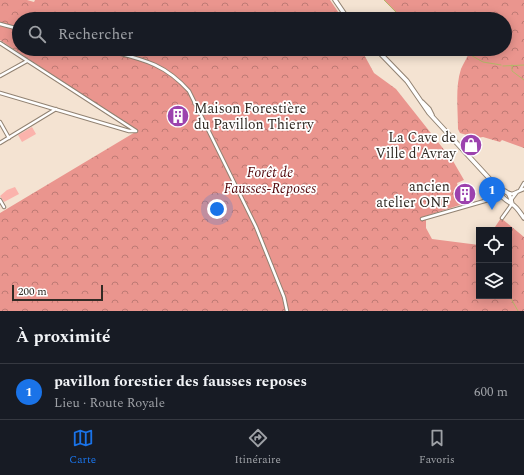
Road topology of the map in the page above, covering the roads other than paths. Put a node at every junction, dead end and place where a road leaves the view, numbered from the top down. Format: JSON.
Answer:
{"nodes":[{"id":1,"x":335,"y":0,"type":"edge"},
{"id":2,"x":343,"y":12,"type":"edge"},
{"id":3,"x":0,"y":24,"type":"edge"},
{"id":4,"x":12,"y":27,"type":"edge"},
{"id":5,"x":0,"y":42,"type":"edge"},
{"id":6,"x":12,"y":50,"type":"edge"},
{"id":7,"x":20,"y":56,"type":"edge"},
{"id":8,"x":128,"y":56,"type":"edge"},
{"id":9,"x":383,"y":56,"type":"edge"},
{"id":10,"x":27,"y":61,"type":"junction"},
{"id":11,"x":0,"y":76,"type":"edge"},
{"id":12,"x":0,"y":93,"type":"edge"},
{"id":13,"x":56,"y":109,"type":"junction"},
{"id":14,"x":0,"y":122,"type":"edge"},
{"id":15,"x":9,"y":138,"type":"junction"},
{"id":16,"x":0,"y":143,"type":"edge"},
{"id":17,"x":524,"y":184,"type":"edge"},
{"id":18,"x":499,"y":189,"type":"junction"},
{"id":19,"x":524,"y":189,"type":"edge"},
{"id":20,"x":518,"y":191,"type":"junction"},
{"id":21,"x":509,"y":193,"type":"junction"},
{"id":22,"x":502,"y":196,"type":"junction"},
{"id":23,"x":0,"y":200,"type":"edge"},
{"id":24,"x":512,"y":202,"type":"junction"},
{"id":25,"x":4,"y":207,"type":"dead end"},
{"id":26,"x":502,"y":218,"type":"dead end"},
{"id":27,"x":524,"y":218,"type":"edge"},
{"id":28,"x":422,"y":219,"type":"dead end"},
{"id":29,"x":287,"y":311,"type":"edge"}],
"edges":[{"from":1,"to":2,"type":"main road"},
{"from":3,"to":4,"type":"street"},
{"from":5,"to":6,"type":"street"},
{"from":7,"to":10,"type":"street"},
{"from":8,"to":29,"type":"street"},
{"from":9,"to":18,"type":"main road"},
{"from":10,"to":11,"type":"street"},
{"from":10,"to":13,"type":"street"},
{"from":12,"to":13,"type":"street"},
{"from":13,"to":15,"type":"street"},
{"from":14,"to":15,"type":"street"},
{"from":15,"to":16,"type":"street"},
{"from":17,"to":20,"type":"street"},
{"from":18,"to":21,"type":"main road"},
{"from":18,"to":22,"type":"main road"},
{"from":19,"to":20,"type":"street"},
{"from":20,"to":21,"type":"street"},
{"from":20,"to":24,"type":"street"},
{"from":21,"to":24,"type":"main road"},
{"from":22,"to":24,"type":"main road"},
{"from":22,"to":28,"type":"street"},
{"from":23,"to":25,"type":"street"},
{"from":24,"to":26,"type":"street"},
{"from":24,"to":27,"type":"main road"}]}
